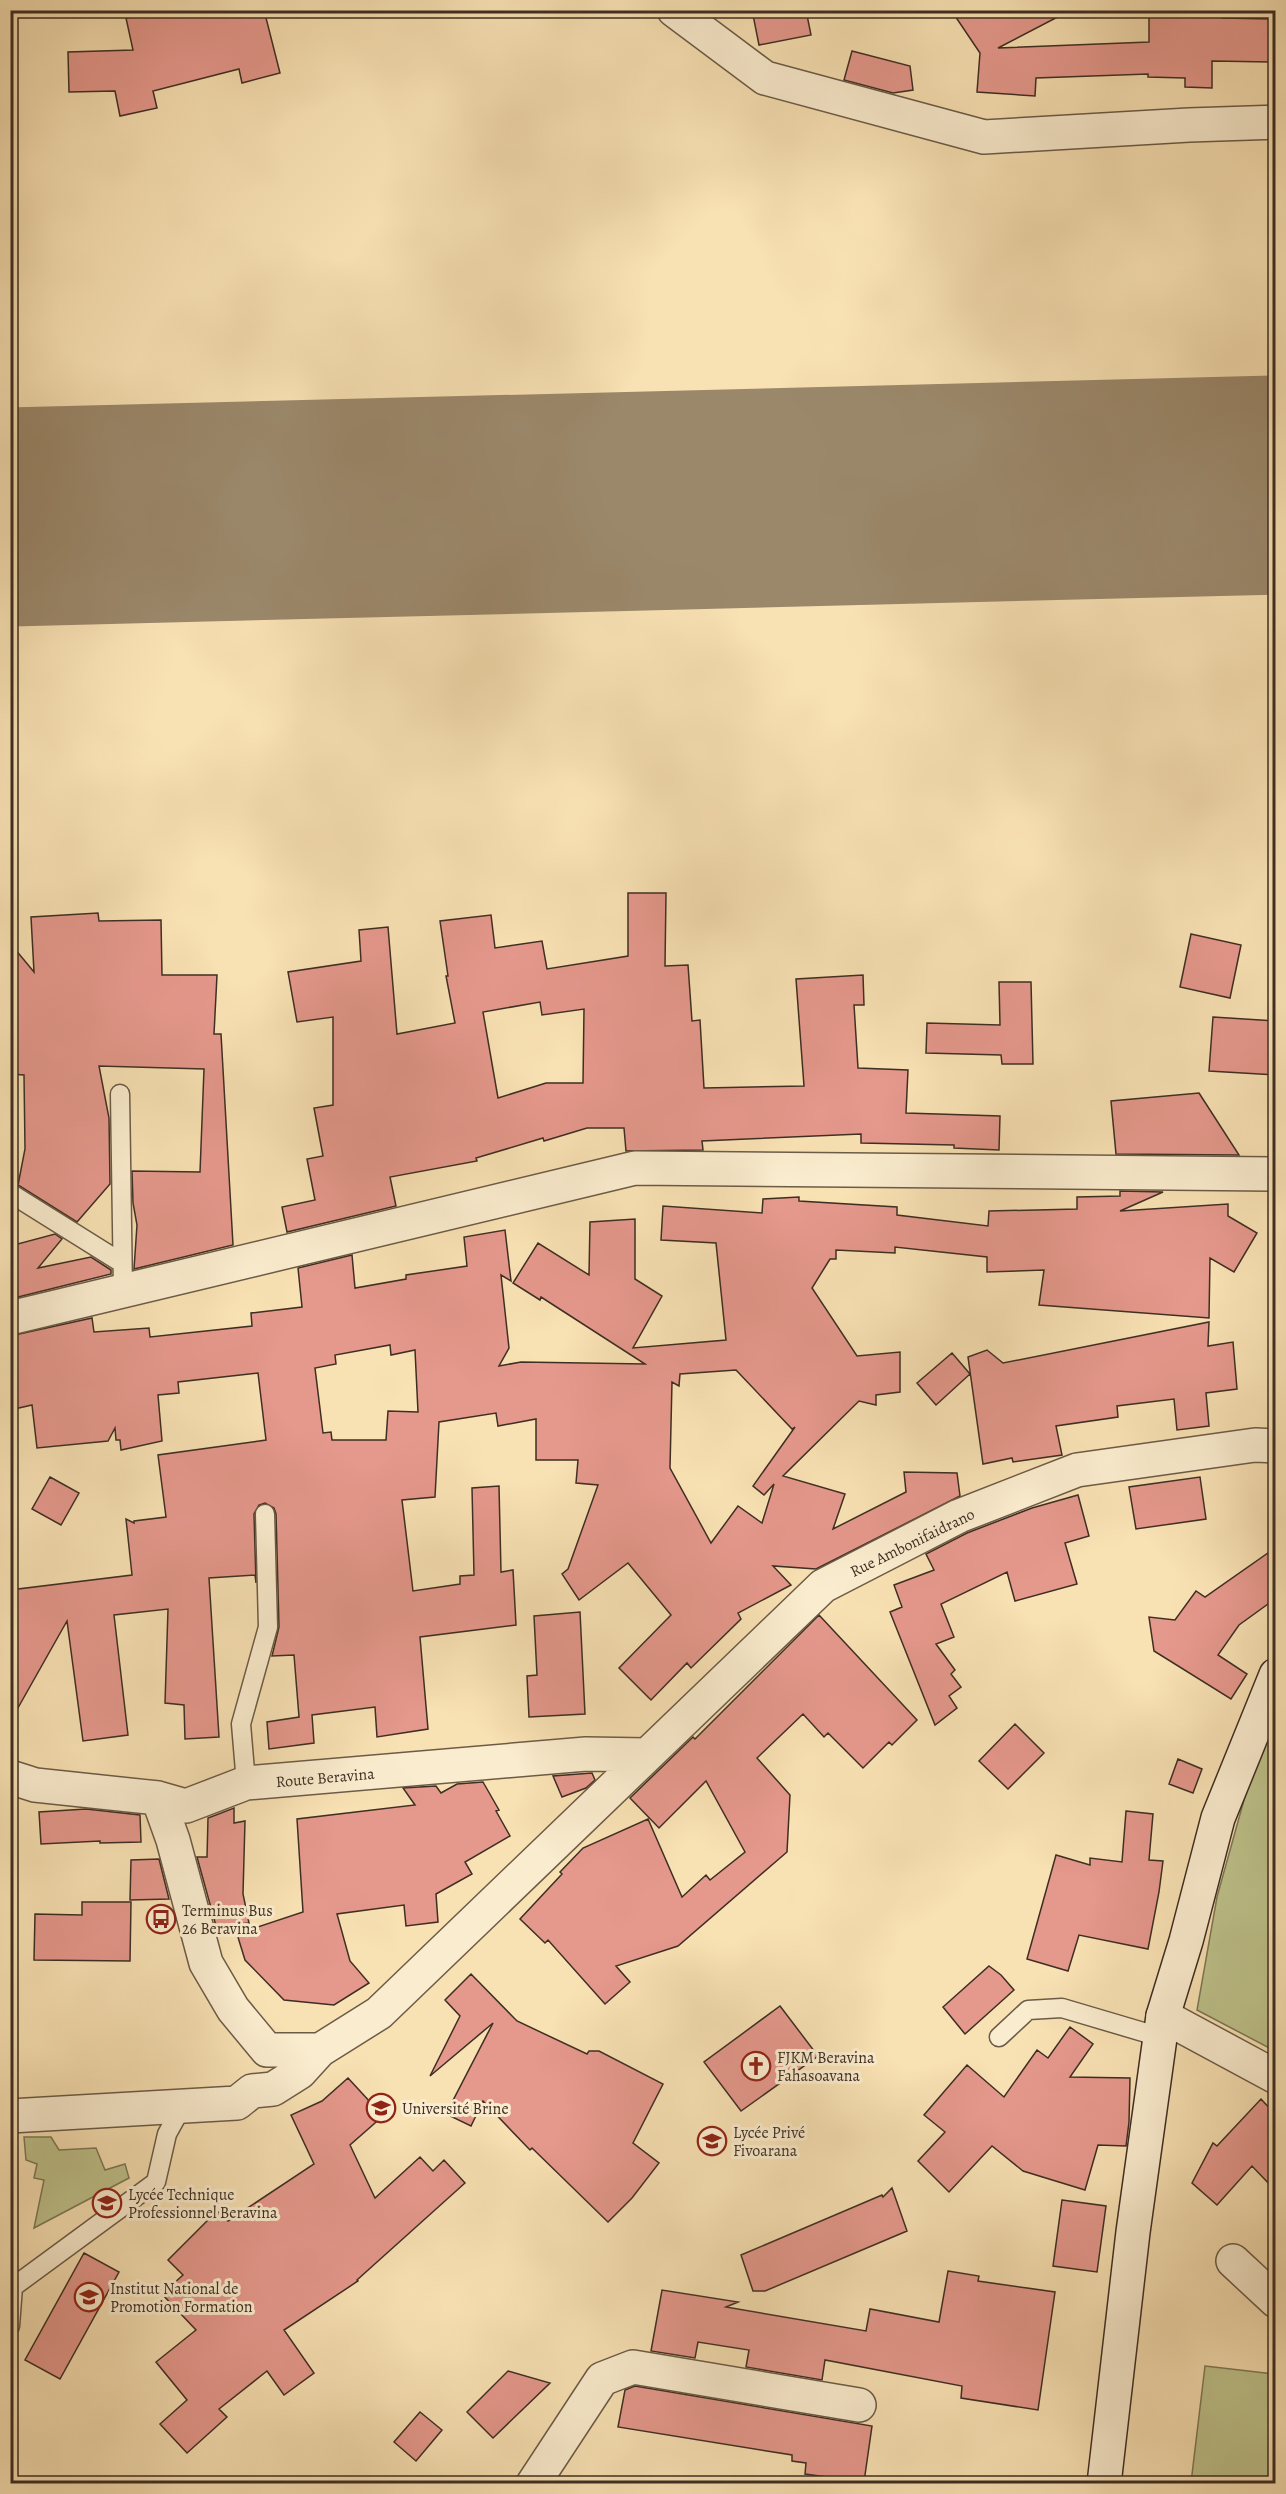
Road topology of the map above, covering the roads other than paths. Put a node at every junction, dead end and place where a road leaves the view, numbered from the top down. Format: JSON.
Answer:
{"nodes":[{"id":1,"x":674,"y":10,"type":"edge"},
{"id":2,"x":1275,"y":122,"type":"edge"},
{"id":3,"x":120,"y":1094,"type":"dead end"},
{"id":4,"x":1275,"y":1174,"type":"edge"},
{"id":5,"x":10,"y":1193,"type":"edge"},
{"id":6,"x":123,"y":1277,"type":"junction"},
{"id":7,"x":10,"y":1318,"type":"edge"},
{"id":8,"x":1275,"y":1446,"type":"edge"},
{"id":9,"x":265,"y":1514,"type":"dead end"},
{"id":10,"x":1275,"y":1675,"type":"edge"},
{"id":11,"x":647,"y":1755,"type":"junction"},
{"id":12,"x":10,"y":1777,"type":"edge"},
{"id":13,"x":246,"y":1783,"type":"junction"},
{"id":14,"x":158,"y":1798,"type":"junction"},
{"id":15,"x":1162,"y":2026,"type":"junction"},
{"id":16,"x":999,"y":2037,"type":"dead end"},
{"id":17,"x":320,"y":2050,"type":"junction"},
{"id":18,"x":1275,"y":2077,"type":"edge"},
{"id":19,"x":183,"y":2105,"type":"junction"},
{"id":20,"x":44,"y":2115,"type":"junction"},
{"id":21,"x":10,"y":2116,"type":"edge"},
{"id":22,"x":10,"y":2133,"type":"edge"},
{"id":23,"x":1233,"y":2261,"type":"dead end"},
{"id":24,"x":1275,"y":2301,"type":"edge"},
{"id":25,"x":10,"y":2326,"type":"edge"},
{"id":26,"x":859,"y":2405,"type":"dead end"},
{"id":27,"x":533,"y":2484,"type":"edge"},
{"id":28,"x":1104,"y":2484,"type":"edge"}],
"edges":[{"from":1,"to":2,"type":"street"},
{"from":3,"to":6,"type":"lane"},
{"from":4,"to":6,"type":"street"},
{"from":5,"to":6,"type":"lane"},
{"from":6,"to":7,"type":"street"},
{"from":8,"to":11,"type":"street","name":"Rue Ambonifaidrano"},
{"from":9,"to":13,"type":"lane"},
{"from":10,"to":15,"type":"street"},
{"from":11,"to":13,"type":"street","name":"Route Beravina"},
{"from":11,"to":17,"type":"street","name":"Rue Ambonifaidrano"},
{"from":12,"to":14,"type":"street","name":"Route Beravina"},
{"from":13,"to":14,"type":"street","name":"Route Beravina"},
{"from":14,"to":17,"type":"street"},
{"from":15,"to":16,"type":"lane"},
{"from":15,"to":18,"type":"street"},
{"from":15,"to":28,"type":"street"},
{"from":17,"to":19,"type":"street","name":"Rue Ambonifaidrano"},
{"from":19,"to":20,"type":"street","name":"Rue Ambonifaidrano"},
{"from":19,"to":25,"type":"lane"},
{"from":20,"to":21,"type":"street","name":"Rue Ambonifaidrano"},
{"from":20,"to":22,"type":"lane"},
{"from":23,"to":24,"type":"street"},
{"from":26,"to":27,"type":"street"}]}
